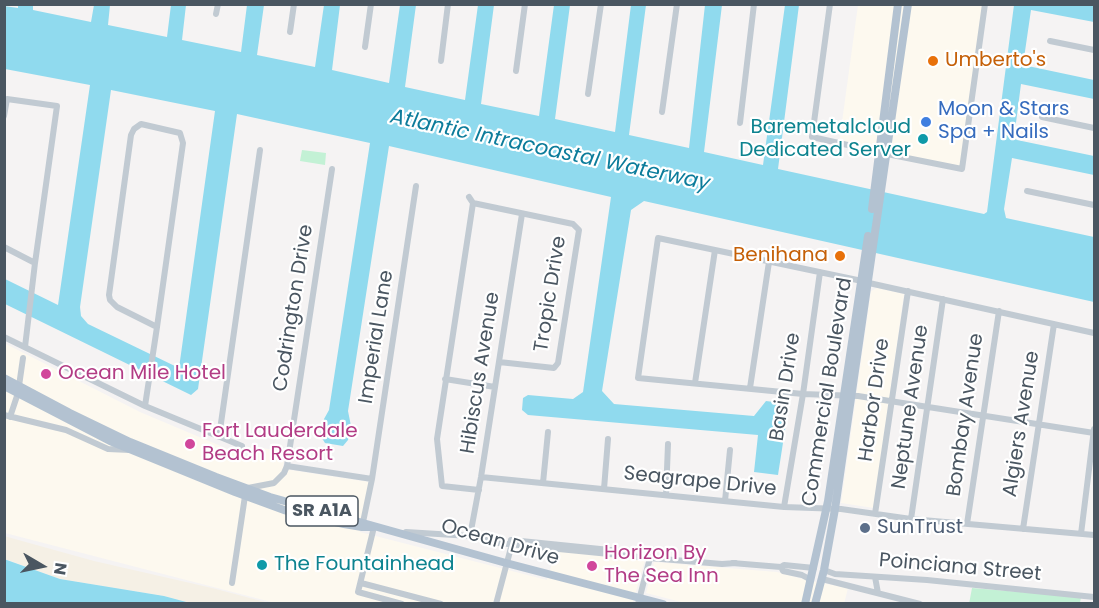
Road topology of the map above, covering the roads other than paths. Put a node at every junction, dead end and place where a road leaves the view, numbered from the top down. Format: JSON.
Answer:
{"nodes":[{"id":1,"x":218,"y":4,"type":"edge"},
{"id":2,"x":294,"y":4,"type":"edge"},
{"id":3,"x":371,"y":4,"type":"edge"},
{"id":4,"x":448,"y":4,"type":"edge"},
{"id":5,"x":525,"y":4,"type":"edge"},
{"id":6,"x":601,"y":4,"type":"edge"},
{"id":7,"x":677,"y":4,"type":"edge"},
{"id":8,"x":754,"y":4,"type":"edge"},
{"id":9,"x":830,"y":4,"type":"edge"},
{"id":10,"x":898,"y":4,"type":"edge"},
{"id":11,"x":908,"y":4,"type":"edge"},
{"id":12,"x":985,"y":4,"type":"edge"},
{"id":13,"x":216,"y":14,"type":"dead end"},
{"id":14,"x":290,"y":32,"type":"dead end"},
{"id":15,"x":894,"y":33,"type":"junction"},
{"id":16,"x":1050,"y":41,"type":"dead end"},
{"id":17,"x":892,"y":46,"type":"junction"},
{"id":18,"x":365,"y":47,"type":"dead end"},
{"id":19,"x":902,"y":47,"type":"junction"},
{"id":20,"x":1095,"y":50,"type":"edge"},
{"id":21,"x":901,"y":57,"type":"junction"},
{"id":22,"x":441,"y":61,"type":"dead end"},
{"id":23,"x":516,"y":71,"type":"dead end"},
{"id":24,"x":588,"y":94,"type":"dead end"},
{"id":25,"x":662,"y":112,"type":"dead end"},
{"id":26,"x":4,"y":116,"type":"edge"},
{"id":27,"x":1042,"y":117,"type":"dead end"},
{"id":28,"x":740,"y":123,"type":"dead end"},
{"id":29,"x":1095,"y":128,"type":"edge"},
{"id":30,"x":260,"y":150,"type":"dead end"},
{"id":31,"x":883,"y":153,"type":"junction"},
{"id":32,"x":332,"y":169,"type":"dead end"},
{"id":33,"x":416,"y":186,"type":"dead end"},
{"id":34,"x":1027,"y":191,"type":"dead end"},
{"id":35,"x":1095,"y":205,"type":"edge"},
{"id":36,"x":522,"y":214,"type":"junction"},
{"id":37,"x":4,"y":247,"type":"edge"},
{"id":38,"x":715,"y":250,"type":"junction"},
{"id":39,"x":769,"y":262,"type":"junction"},
{"id":40,"x":35,"y":263,"type":"junction"},
{"id":41,"x":820,"y":273,"type":"junction"},
{"id":42,"x":865,"y":282,"type":"junction"},
{"id":43,"x":908,"y":291,"type":"junction"},
{"id":44,"x":943,"y":299,"type":"junction"},
{"id":45,"x":999,"y":311,"type":"junction"},
{"id":46,"x":1054,"y":324,"type":"junction"},
{"id":47,"x":157,"y":327,"type":"junction"},
{"id":48,"x":1095,"y":333,"type":"edge"},
{"id":49,"x":4,"y":337,"type":"edge"},
{"id":50,"x":25,"y":347,"type":"junction"},
{"id":51,"x":23,"y":358,"type":"dead end"},
{"id":52,"x":499,"y":362,"type":"junction"},
{"id":53,"x":4,"y":378,"type":"edge"},
{"id":54,"x":446,"y":379,"type":"junction"},
{"id":55,"x":695,"y":383,"type":"junction"},
{"id":56,"x":4,"y":386,"type":"edge"},
{"id":57,"x":495,"y":387,"type":"junction"},
{"id":58,"x":750,"y":388,"type":"junction"},
{"id":59,"x":18,"y":389,"type":"junction"},
{"id":60,"x":803,"y":394,"type":"junction"},
{"id":61,"x":848,"y":396,"type":"junction"},
{"id":62,"x":892,"y":401,"type":"junction"},
{"id":63,"x":145,"y":406,"type":"junction"},
{"id":64,"x":927,"y":406,"type":"junction"},
{"id":65,"x":6,"y":414,"type":"edge"},
{"id":66,"x":982,"y":415,"type":"junction"},
{"id":67,"x":85,"y":424,"type":"junction"},
{"id":68,"x":1038,"y":424,"type":"junction"},
{"id":69,"x":1094,"y":431,"type":"edge"},
{"id":70,"x":548,"y":432,"type":"dead end"},
{"id":71,"x":219,"y":437,"type":"junction"},
{"id":72,"x":608,"y":439,"type":"dead end"},
{"id":73,"x":668,"y":444,"type":"dead end"},
{"id":74,"x":242,"y":446,"type":"dead end"},
{"id":75,"x":130,"y":450,"type":"junction"},
{"id":76,"x":730,"y":450,"type":"dead end"},
{"id":77,"x":287,"y":466,"type":"junction"},
{"id":78,"x":482,"y":477,"type":"junction"},
{"id":79,"x":372,"y":479,"type":"junction"},
{"id":80,"x":274,"y":483,"type":"junction"},
{"id":81,"x":543,"y":483,"type":"junction"},
{"id":82,"x":604,"y":489,"type":"junction"},
{"id":83,"x":479,"y":490,"type":"junction"},
{"id":84,"x":246,"y":492,"type":"junction"},
{"id":85,"x":666,"y":495,"type":"junction"},
{"id":86,"x":277,"y":499,"type":"junction"},
{"id":87,"x":725,"y":501,"type":"junction"},
{"id":88,"x":784,"y":507,"type":"junction"},
{"id":89,"x":831,"y":509,"type":"junction"},
{"id":90,"x":875,"y":514,"type":"junction"},
{"id":91,"x":911,"y":519,"type":"junction"},
{"id":92,"x":363,"y":524,"type":"junction"},
{"id":93,"x":967,"y":524,"type":"junction"},
{"id":94,"x":374,"y":527,"type":"junction"},
{"id":95,"x":1023,"y":529,"type":"junction"},
{"id":96,"x":399,"y":532,"type":"junction"},
{"id":97,"x":1081,"y":534,"type":"junction"},
{"id":98,"x":470,"y":536,"type":"junction"},
{"id":99,"x":1095,"y":536,"type":"edge"},
{"id":100,"x":512,"y":542,"type":"junction"},
{"id":101,"x":524,"y":546,"type":"junction"},
{"id":102,"x":509,"y":555,"type":"junction"},
{"id":103,"x":650,"y":556,"type":"junction"},
{"id":104,"x":506,"y":563,"type":"junction"},
{"id":105,"x":781,"y":567,"type":"junction"},
{"id":106,"x":814,"y":568,"type":"junction"},
{"id":107,"x":823,"y":574,"type":"junction"},
{"id":108,"x":838,"y":574,"type":"junction"},
{"id":109,"x":872,"y":577,"type":"junction"},
{"id":110,"x":811,"y":580,"type":"junction"},
{"id":111,"x":232,"y":583,"type":"dead end"},
{"id":112,"x":361,"y":583,"type":"junction"},
{"id":113,"x":838,"y":584,"type":"junction"},
{"id":114,"x":878,"y":593,"type":"junction"},
{"id":115,"x":1095,"y":597,"type":"edge"},
{"id":116,"x":639,"y":601,"type":"edge"},
{"id":117,"x":402,"y":603,"type":"edge"},
{"id":118,"x":441,"y":603,"type":"edge"},
{"id":119,"x":496,"y":603,"type":"edge"},
{"id":120,"x":663,"y":603,"type":"edge"},
{"id":121,"x":805,"y":603,"type":"edge"},
{"id":122,"x":815,"y":603,"type":"edge"},
{"id":123,"x":920,"y":603,"type":"edge"}],
"edges":[{"from":1,"to":13,"type":"street"},
{"from":2,"to":14,"type":"street"},
{"from":3,"to":18,"type":"street"},
{"from":4,"to":22,"type":"street"},
{"from":5,"to":23,"type":"street"},
{"from":6,"to":24,"type":"street"},
{"from":7,"to":25,"type":"street"},
{"from":8,"to":28,"type":"street"},
{"from":9,"to":31,"type":"street"},
{"from":10,"to":15,"type":"main road"},
{"from":11,"to":19,"type":"main road","name":"Commercial Boulevard"},
{"from":12,"to":31,"type":"street"},
{"from":15,"to":17,"type":"main road"},
{"from":15,"to":19,"type":"main road"},
{"from":16,"to":20,"type":"street"},
{"from":17,"to":21,"type":"main road"},
{"from":17,"to":31,"type":"main road"},
{"from":19,"to":21,"type":"main road","name":"Commercial Boulevard"},
{"from":21,"to":31,"type":"main road","name":"Commercial Boulevard"},
{"from":26,"to":40,"type":"street"},
{"from":27,"to":29,"type":"street"},
{"from":30,"to":71,"type":"street"},
{"from":31,"to":42,"type":"main road","name":"Commercial Boulevard"},
{"from":32,"to":77,"type":"street","name":"Codrington Drive"},
{"from":33,"to":79,"type":"street","name":"Imperial Lane"},
{"from":34,"to":35,"type":"street"},
{"from":36,"to":52,"type":"street","name":"Hibiscus Avenue"},
{"from":36,"to":52,"type":"street","name":"Tropic Drive"},
{"from":36,"to":54,"type":"street"},
{"from":37,"to":40,"type":"street"},
{"from":38,"to":39,"type":"street"},
{"from":38,"to":55,"type":"street"},
{"from":38,"to":55,"type":"street"},
{"from":39,"to":41,"type":"street"},
{"from":39,"to":58,"type":"street"},
{"from":40,"to":50,"type":"street"},
{"from":41,"to":42,"type":"street"},
{"from":41,"to":60,"type":"street","name":"Basin Drive"},
{"from":42,"to":43,"type":"street"},
{"from":42,"to":61,"type":"main road","name":"Commercial Boulevard"},
{"from":42,"to":61,"type":"main road","name":"Commercial Boulevard"},
{"from":43,"to":44,"type":"street"},
{"from":43,"to":62,"type":"street","name":"Harbor Drive"},
{"from":44,"to":45,"type":"street"},
{"from":44,"to":64,"type":"street","name":"Neptune Avenue"},
{"from":45,"to":46,"type":"street"},
{"from":45,"to":66,"type":"street","name":"Bombay Avenue"},
{"from":46,"to":48,"type":"street"},
{"from":46,"to":68,"type":"street","name":"Algiers Avenue"},
{"from":47,"to":47,"type":"street"},
{"from":47,"to":63,"type":"street"},
{"from":49,"to":50,"type":"street"},
{"from":50,"to":63,"type":"street"},
{"from":51,"to":59,"type":"street"},
{"from":52,"to":57,"type":"street","name":"Hibiscus Avenue"},
{"from":53,"to":59,"type":"main road","number":"SR A1A"},
{"from":54,"to":57,"type":"street"},
{"from":54,"to":83,"type":"street"},
{"from":55,"to":58,"type":"street"},
{"from":56,"to":59,"type":"main road","number":"SR A1A"},
{"from":57,"to":78,"type":"street","name":"Hibiscus Avenue"},
{"from":58,"to":60,"type":"street"},
{"from":59,"to":65,"type":"street"},
{"from":59,"to":67,"type":"main road","number":"SR A1A"},
{"from":60,"to":61,"type":"street"},
{"from":60,"to":88,"type":"street","name":"Basin Drive"},
{"from":61,"to":62,"type":"street"},
{"from":61,"to":89,"type":"main road","name":"Commercial Boulevard"},
{"from":62,"to":64,"type":"street"},
{"from":62,"to":90,"type":"street","name":"Harbor Drive"},
{"from":63,"to":71,"type":"street"},
{"from":64,"to":66,"type":"street"},
{"from":64,"to":91,"type":"street","name":"Neptune Avenue"},
{"from":65,"to":75,"type":"street"},
{"from":66,"to":68,"type":"street"},
{"from":66,"to":93,"type":"street","name":"Bombay Avenue"},
{"from":67,"to":75,"type":"main road","number":"SR A1A"},
{"from":67,"to":84,"type":"main road","number":"SR A1A"},
{"from":68,"to":69,"type":"street"},
{"from":68,"to":95,"type":"street","name":"Algiers Avenue"},
{"from":69,"to":97,"type":"street"},
{"from":70,"to":81,"type":"street"},
{"from":71,"to":74,"type":"street"},
{"from":72,"to":82,"type":"street"},
{"from":73,"to":85,"type":"street"},
{"from":75,"to":84,"type":"main road","number":"SR A1A"},
{"from":76,"to":87,"type":"street"},
{"from":77,"to":79,"type":"street"},
{"from":77,"to":80,"type":"street","name":"Codrington Drive"},
{"from":78,"to":81,"type":"street","name":"Seagrape Drive"},
{"from":78,"to":83,"type":"street","name":"Hibiscus Avenue"},
{"from":79,"to":92,"type":"street","name":"Imperial Lane"},
{"from":80,"to":84,"type":"street"},
{"from":80,"to":86,"type":"street"},
{"from":81,"to":82,"type":"street","name":"Seagrape Drive"},
{"from":82,"to":85,"type":"street","name":"Seagrape Drive"},
{"from":83,"to":98,"type":"street","name":"Hibiscus Avenue"},
{"from":84,"to":86,"type":"main road","number":"SR A1A"},
{"from":84,"to":92,"type":"main road","number":"SR A1A"},
{"from":84,"to":111,"type":"street"},
{"from":85,"to":87,"type":"street","name":"Seagrape Drive"},
{"from":86,"to":92,"type":"main road","number":"SR A1A"},
{"from":87,"to":88,"type":"street","name":"Seagrape Drive"},
{"from":88,"to":89,"type":"street","name":"Seagrape Drive"},
{"from":89,"to":90,"type":"street","name":"Seagrape Drive"},
{"from":89,"to":106,"type":"main road","name":"Commercial Boulevard"},
{"from":89,"to":107,"type":"main road","name":"Commercial Boulevard"},
{"from":90,"to":91,"type":"street","name":"Seagrape Drive"},
{"from":91,"to":93,"type":"street","name":"Seagrape Drive"},
{"from":92,"to":94,"type":"main road","number":"SR A1A"},
{"from":93,"to":95,"type":"street","name":"Seagrape Drive"},
{"from":94,"to":96,"type":"main road","number":"SR A1A"},
{"from":94,"to":112,"type":"street"},
{"from":95,"to":97,"type":"street","name":"Seagrape Drive"},
{"from":96,"to":98,"type":"street"},
{"from":96,"to":104,"type":"main road","name":"Ocean Drive","number":"SR A1A"},
{"from":97,"to":99,"type":"street","name":"Seagrape Drive"},
{"from":98,"to":100,"type":"street"},
{"from":100,"to":101,"type":"street"},
{"from":100,"to":102,"type":"street"},
{"from":100,"to":103,"type":"street"},
{"from":101,"to":102,"type":"street"},
{"from":101,"to":103,"type":"street"},
{"from":102,"to":104,"type":"street"},
{"from":103,"to":105,"type":"street"},
{"from":103,"to":116,"type":"street"},
{"from":104,"to":116,"type":"main road","name":"Ocean Drive","number":"SR A1A"},
{"from":104,"to":119,"type":"street"},
{"from":105,"to":106,"type":"street"},
{"from":105,"to":110,"type":"street"},
{"from":106,"to":107,"type":"main road"},
{"from":106,"to":110,"type":"main road","name":"Commercial Boulevard"},
{"from":107,"to":108,"type":"street","name":"Poinciana Street"},
{"from":107,"to":113,"type":"street"},
{"from":107,"to":122,"type":"main road","name":"Commercial Boulevard"},
{"from":108,"to":109,"type":"street","name":"Poinciana Street"},
{"from":108,"to":113,"type":"street"},
{"from":109,"to":114,"type":"street"},
{"from":109,"to":115,"type":"street","name":"Poinciana Street"},
{"from":110,"to":121,"type":"main road","name":"Commercial Boulevard"},
{"from":112,"to":117,"type":"street"},
{"from":112,"to":118,"type":"street"},
{"from":113,"to":114,"type":"street"},
{"from":114,"to":123,"type":"street"},
{"from":116,"to":120,"type":"main road","name":"Ocean Drive","number":"SR A1A"}]}
